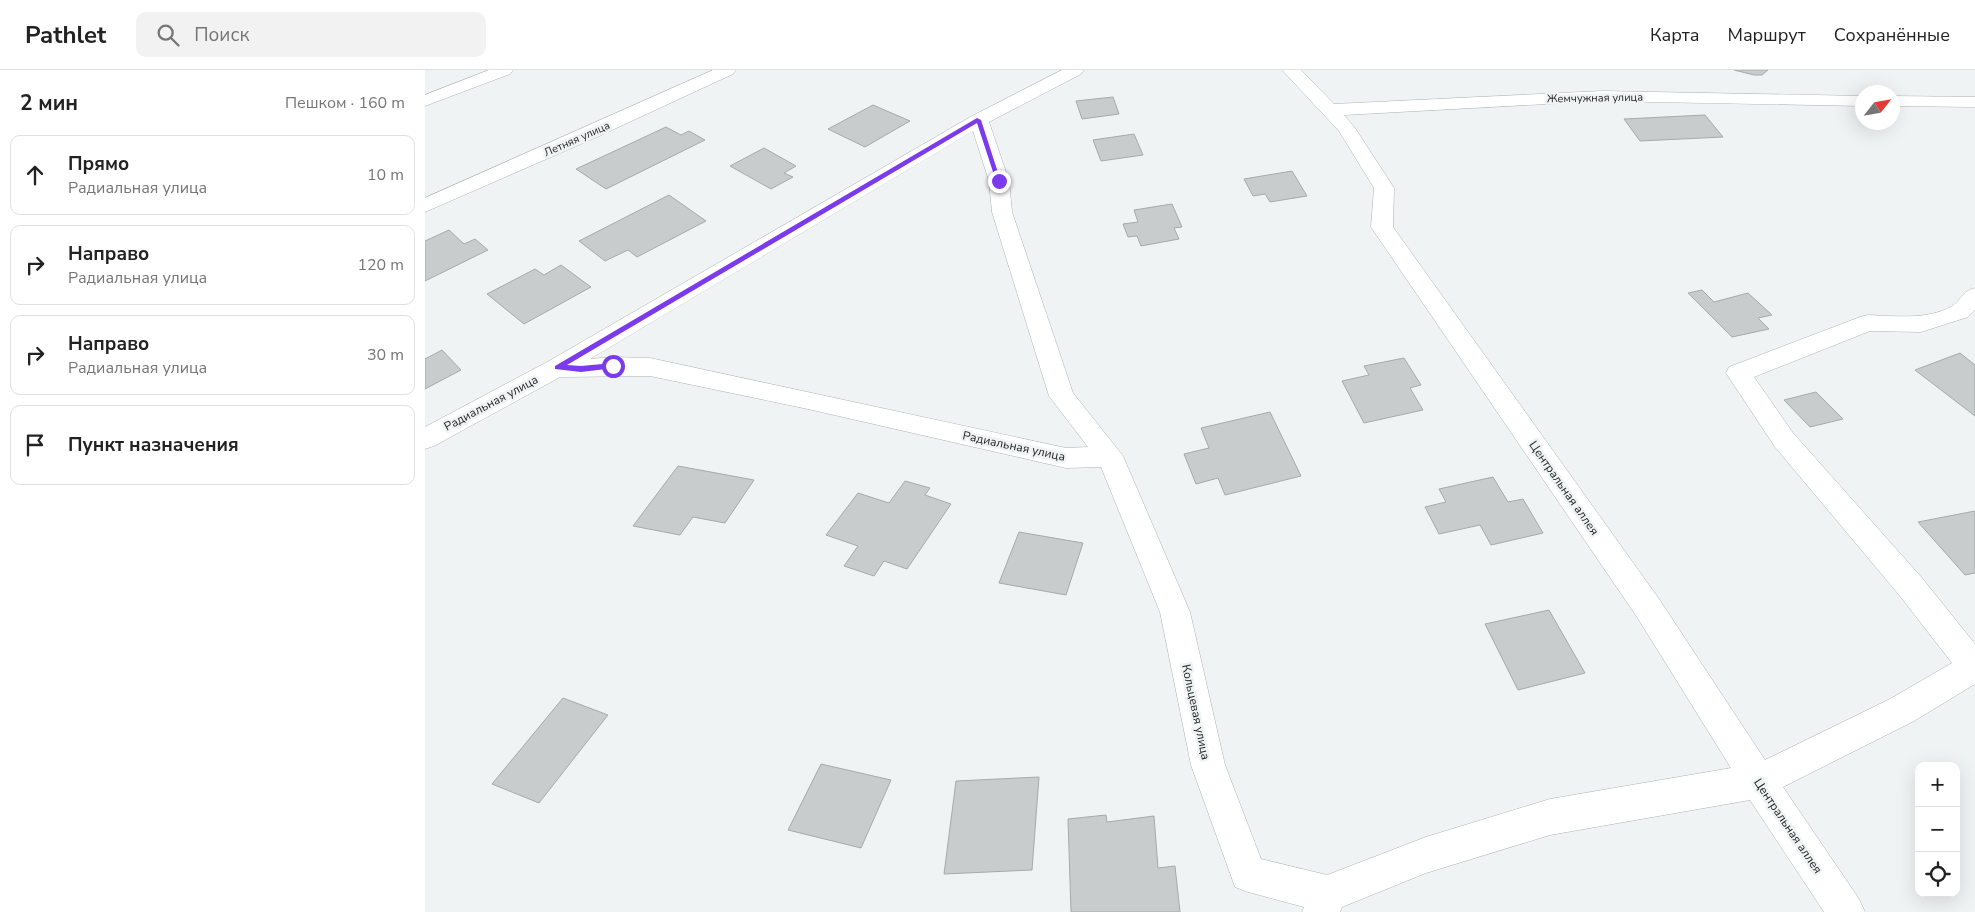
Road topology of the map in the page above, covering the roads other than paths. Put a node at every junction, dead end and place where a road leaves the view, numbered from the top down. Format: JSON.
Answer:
{"nodes":[{"id":1,"x":503,"y":70,"type":"edge"},
{"id":2,"x":727,"y":70,"type":"edge"},
{"id":3,"x":1075,"y":70,"type":"edge"},
{"id":4,"x":1291,"y":70,"type":"edge"},
{"id":5,"x":1855,"y":100,"type":"edge"},
{"id":6,"x":425,"y":101,"type":"edge"},
{"id":7,"x":1900,"y":101,"type":"edge"},
{"id":8,"x":1975,"y":102,"type":"edge"},
{"id":9,"x":1328,"y":110,"type":"junction"},
{"id":10,"x":979,"y":120,"type":"junction"},
{"id":11,"x":425,"y":206,"type":"edge"},
{"id":12,"x":1975,"y":294,"type":"edge"},
{"id":13,"x":558,"y":367,"type":"junction"},
{"id":14,"x":425,"y":439,"type":"edge"},
{"id":15,"x":1110,"y":456,"type":"junction"},
{"id":16,"x":1975,"y":667,"type":"edge"},
{"id":17,"x":1759,"y":781,"type":"junction"},
{"id":18,"x":1324,"y":903,"type":"edge"},
{"id":19,"x":1846,"y":912,"type":"edge"}],
"edges":[{"from":1,"to":6,"type":"street"},
{"from":2,"to":11,"type":"street","name":"Летняя улица"},
{"from":3,"to":10,"type":"street","name":"Радиальная улица"},
{"from":4,"to":9,"type":"street","name":"Центральная аллея"},
{"from":5,"to":9,"type":"street","name":"Жемчужная улица"},
{"from":7,"to":8,"type":"street"},
{"from":9,"to":17,"type":"street","name":"Центральная аллея"},
{"from":10,"to":13,"type":"street","name":"Радиальная улица"},
{"from":10,"to":15,"type":"street"},
{"from":12,"to":16,"type":"street"},
{"from":13,"to":14,"type":"street","name":"Радиальная улица"},
{"from":13,"to":15,"type":"street","name":"Радиальная улица"},
{"from":15,"to":18,"type":"street","name":"Кольцевая улица"},
{"from":16,"to":17,"type":"street"},
{"from":17,"to":18,"type":"street"},
{"from":17,"to":19,"type":"street","name":"Центральная аллея"}]}
